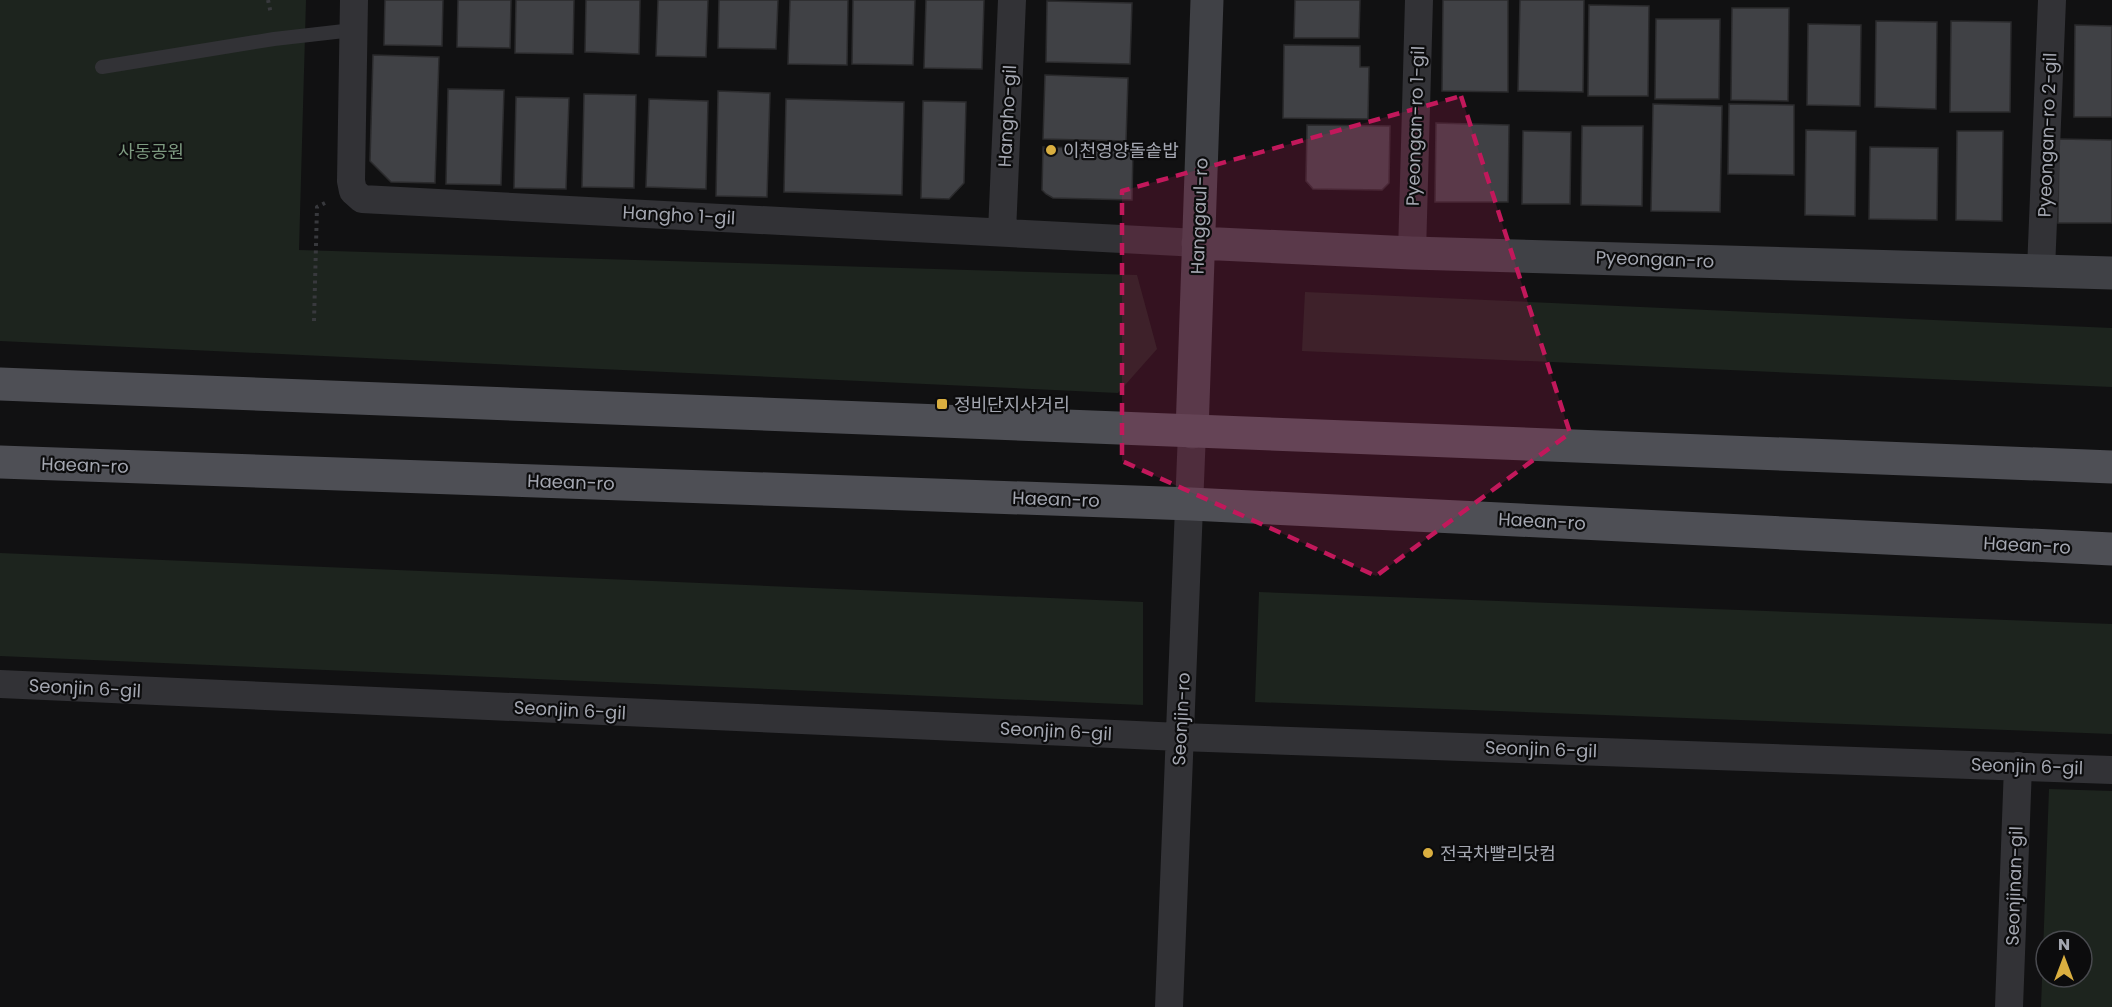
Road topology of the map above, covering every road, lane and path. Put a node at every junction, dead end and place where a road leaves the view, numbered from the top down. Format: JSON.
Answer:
{"nodes":[{"id":1,"x":354,"y":0,"type":"edge"},
{"id":2,"x":1012,"y":0,"type":"edge"},
{"id":3,"x":1207,"y":0,"type":"edge"},
{"id":4,"x":1419,"y":0,"type":"edge"},
{"id":5,"x":2052,"y":0,"type":"edge"},
{"id":6,"x":353,"y":30,"type":"junction"},
{"id":7,"x":102,"y":67,"type":"dead end"},
{"id":8,"x":353,"y":191,"type":"junction"},
{"id":9,"x":1002,"y":232,"type":"junction"},
{"id":10,"x":1198,"y":243,"type":"junction"},
{"id":11,"x":1412,"y":253,"type":"junction"},
{"id":12,"x":2041,"y":270,"type":"junction"},
{"id":13,"x":2112,"y":273,"type":"edge"},
{"id":14,"x":314,"y":321,"type":"dead end"},
{"id":15,"x":0,"y":384,"type":"edge"},
{"id":16,"x":1192,"y":432,"type":"junction"},
{"id":17,"x":0,"y":462,"type":"edge"},
{"id":18,"x":2112,"y":467,"type":"edge"},
{"id":19,"x":1191,"y":504,"type":"junction"},
{"id":20,"x":2112,"y":549,"type":"edge"},
{"id":21,"x":0,"y":684,"type":"edge"},
{"id":22,"x":1180,"y":737,"type":"junction"},
{"id":23,"x":2018,"y":766,"type":"junction"},
{"id":24,"x":2112,"y":770,"type":"edge"},
{"id":25,"x":1169,"y":1007,"type":"edge"},
{"id":26,"x":2009,"y":1007,"type":"edge"}],
"edges":[{"from":1,"to":6,"type":"street"},
{"from":2,"to":9,"type":"street","name":"Hangho-gil"},
{"from":3,"to":10,"type":"street","name":"Hanggaul-ro"},
{"from":4,"to":11,"type":"street","name":"Pyeongan-ro 1-gil"},
{"from":5,"to":12,"type":"street","name":"Pyeongan-ro 2-gil"},
{"from":6,"to":7,"type":"lane"},
{"from":6,"to":8,"type":"street"},
{"from":8,"to":9,"type":"street","name":"Hangho 1-gil"},
{"from":8,"to":14,"type":"path"},
{"from":9,"to":10,"type":"street","name":"Hangho 1-gil"},
{"from":10,"to":11,"type":"street","name":"Pyeongan-ro"},
{"from":10,"to":16,"type":"street","name":"Hanggaul-ro"},
{"from":11,"to":12,"type":"street","name":"Pyeongan-ro"},
{"from":12,"to":13,"type":"street","name":"Pyeongan-ro"},
{"from":15,"to":16,"type":"main road"},
{"from":16,"to":18,"type":"main road"},
{"from":16,"to":19,"type":"street","name":"Seonjin-ro"},
{"from":17,"to":19,"type":"main road","name":"Haean-ro"},
{"from":19,"to":20,"type":"main road","name":"Haean-ro"},
{"from":19,"to":22,"type":"street","name":"Seonjin-ro"},
{"from":21,"to":22,"type":"street","name":"Seonjin 6-gil"},
{"from":22,"to":23,"type":"street","name":"Seonjin 6-gil"},
{"from":22,"to":25,"type":"street","name":"Seonjin-ro"},
{"from":23,"to":24,"type":"street","name":"Seonjin 6-gil"},
{"from":23,"to":26,"type":"street","name":"Seonjinan-gil"}]}
